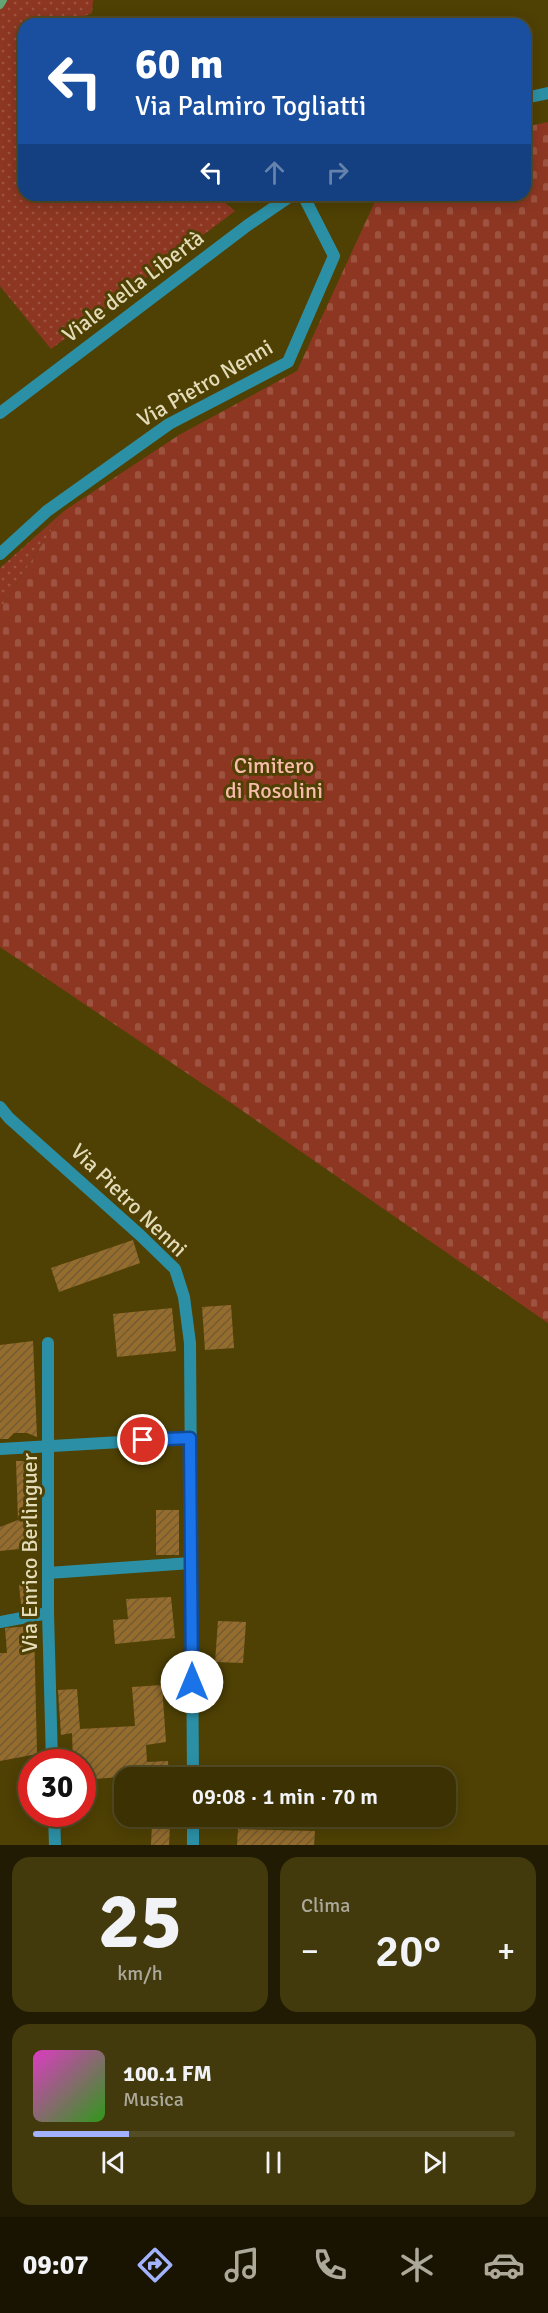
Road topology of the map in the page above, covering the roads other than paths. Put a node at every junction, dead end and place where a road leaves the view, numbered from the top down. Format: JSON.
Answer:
{"nodes":[{"id":1,"x":548,"y":93,"type":"edge"},
{"id":2,"x":531,"y":97,"type":"edge"},
{"id":3,"x":283,"y":201,"type":"edge"},
{"id":4,"x":306,"y":201,"type":"edge"},
{"id":5,"x":0,"y":413,"type":"edge"},
{"id":6,"x":0,"y":554,"type":"edge"},
{"id":7,"x":0,"y":1107,"type":"edge"},
{"id":8,"x":48,"y":1343,"type":"dead end"},
{"id":9,"x":190,"y":1438,"type":"junction"},
{"id":10,"x":50,"y":1446,"type":"junction"},
{"id":11,"x":0,"y":1449,"type":"edge"},
{"id":12,"x":191,"y":1563,"type":"junction"},
{"id":13,"x":48,"y":1573,"type":"junction"},
{"id":14,"x":48,"y":1613,"type":"junction"},
{"id":15,"x":0,"y":1622,"type":"edge"},
{"id":16,"x":52,"y":1749,"type":"edge"},
{"id":17,"x":192,"y":1767,"type":"edge"},
{"id":18,"x":54,"y":1827,"type":"edge"},
{"id":19,"x":193,"y":1827,"type":"edge"},
{"id":20,"x":55,"y":1845,"type":"edge"},
{"id":21,"x":193,"y":1845,"type":"edge"}],
"edges":[{"from":1,"to":2,"type":"street"},
{"from":3,"to":5,"type":"street","name":"Viale della Libertà"},
{"from":4,"to":6,"type":"street","name":"Via Pietro Nenni"},
{"from":7,"to":9,"type":"street","name":"Via Pietro Nenni"},
{"from":8,"to":10,"type":"street","name":"Via Enrico Berlinguer"},
{"from":9,"to":10,"type":"street"},
{"from":9,"to":12,"type":"street","name":"Via Pietro Nenni"},
{"from":10,"to":11,"type":"street"},
{"from":10,"to":13,"type":"street","name":"Via Enrico Berlinguer"},
{"from":12,"to":13,"type":"street"},
{"from":12,"to":17,"type":"street","name":"Via Pietro Nenni"},
{"from":13,"to":14,"type":"street","name":"Via Enrico Berlinguer"},
{"from":14,"to":15,"type":"street"},
{"from":14,"to":16,"type":"street","name":"Via Enrico Berlinguer"},
{"from":18,"to":20,"type":"street"},
{"from":19,"to":21,"type":"street"}]}
